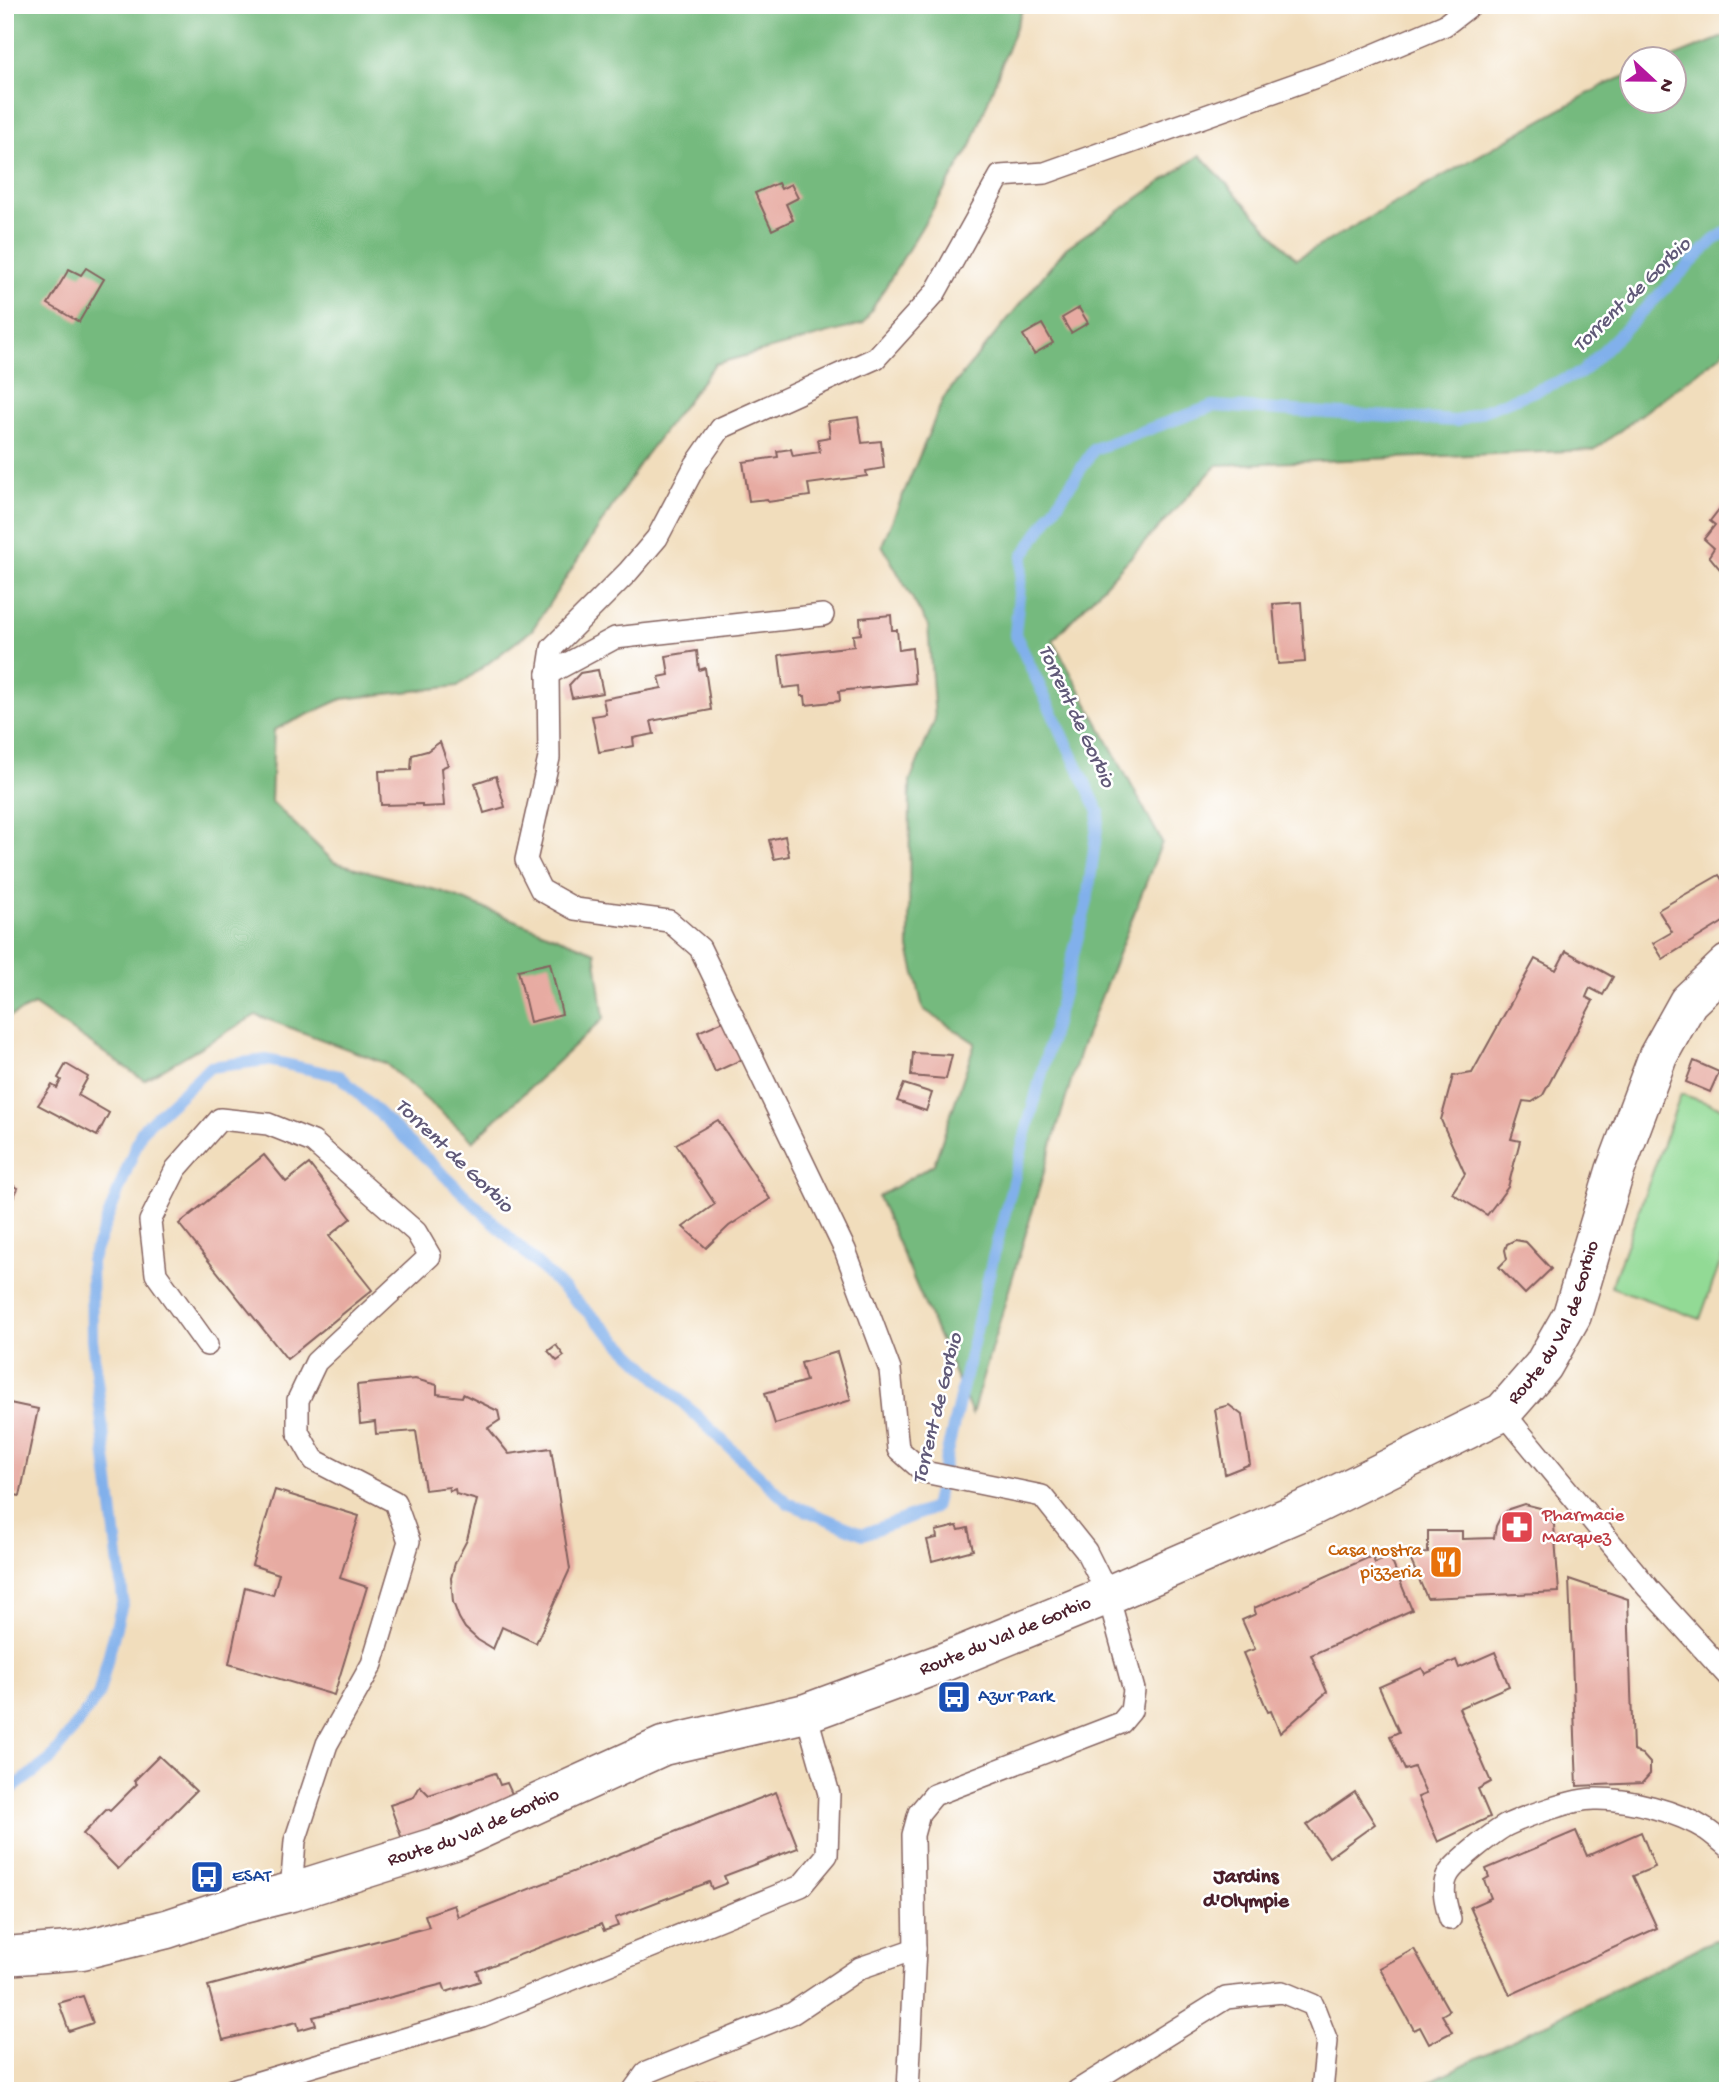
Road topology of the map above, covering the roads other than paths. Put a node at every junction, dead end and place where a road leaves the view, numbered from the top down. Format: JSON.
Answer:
{"nodes":[{"id":1,"x":1471,"y":5,"type":"edge"},
{"id":2,"x":823,"y":615,"type":"dead end"},
{"id":3,"x":548,"y":674,"type":"junction"},
{"id":4,"x":1728,"y":964,"type":"edge"},
{"id":5,"x":207,"y":1345,"type":"dead end"},
{"id":6,"x":1503,"y":1412,"type":"junction"},
{"id":7,"x":1108,"y":1595,"type":"junction"},
{"id":8,"x":1728,"y":1676,"type":"edge"},
{"id":9,"x":806,"y":1713,"type":"junction"},
{"id":10,"x":1728,"y":1847,"type":"edge"},
{"id":11,"x":291,"y":1892,"type":"junction"},
{"id":12,"x":1450,"y":1920,"type":"dead end"},
{"id":13,"x":915,"y":1949,"type":"junction"},
{"id":14,"x":5,"y":1956,"type":"edge"},
{"id":15,"x":232,"y":2090,"type":"edge"},
{"id":16,"x":633,"y":2091,"type":"edge"},
{"id":17,"x":908,"y":2091,"type":"edge"},
{"id":18,"x":1077,"y":2091,"type":"edge"},
{"id":19,"x":1322,"y":2091,"type":"edge"}],
"edges":[{"from":1,"to":3,"type":"lane"},
{"from":2,"to":3,"type":"lane"},
{"from":3,"to":7,"type":"lane"},
{"from":4,"to":6,"type":"street","name":"Route du Val de Gorbio"},
{"from":5,"to":11,"type":"lane"},
{"from":6,"to":7,"type":"street","name":"Route du Val de Gorbio"},
{"from":6,"to":8,"type":"lane"},
{"from":7,"to":9,"type":"street","name":"Route du Val de Gorbio"},
{"from":7,"to":13,"type":"lane"},
{"from":9,"to":11,"type":"street","name":"Route du Val de Gorbio"},
{"from":9,"to":15,"type":"lane"},
{"from":10,"to":12,"type":"lane"},
{"from":11,"to":14,"type":"street","name":"Route du Val de Gorbio"},
{"from":13,"to":16,"type":"lane"},
{"from":13,"to":17,"type":"lane"},
{"from":18,"to":19,"type":"lane"}]}
